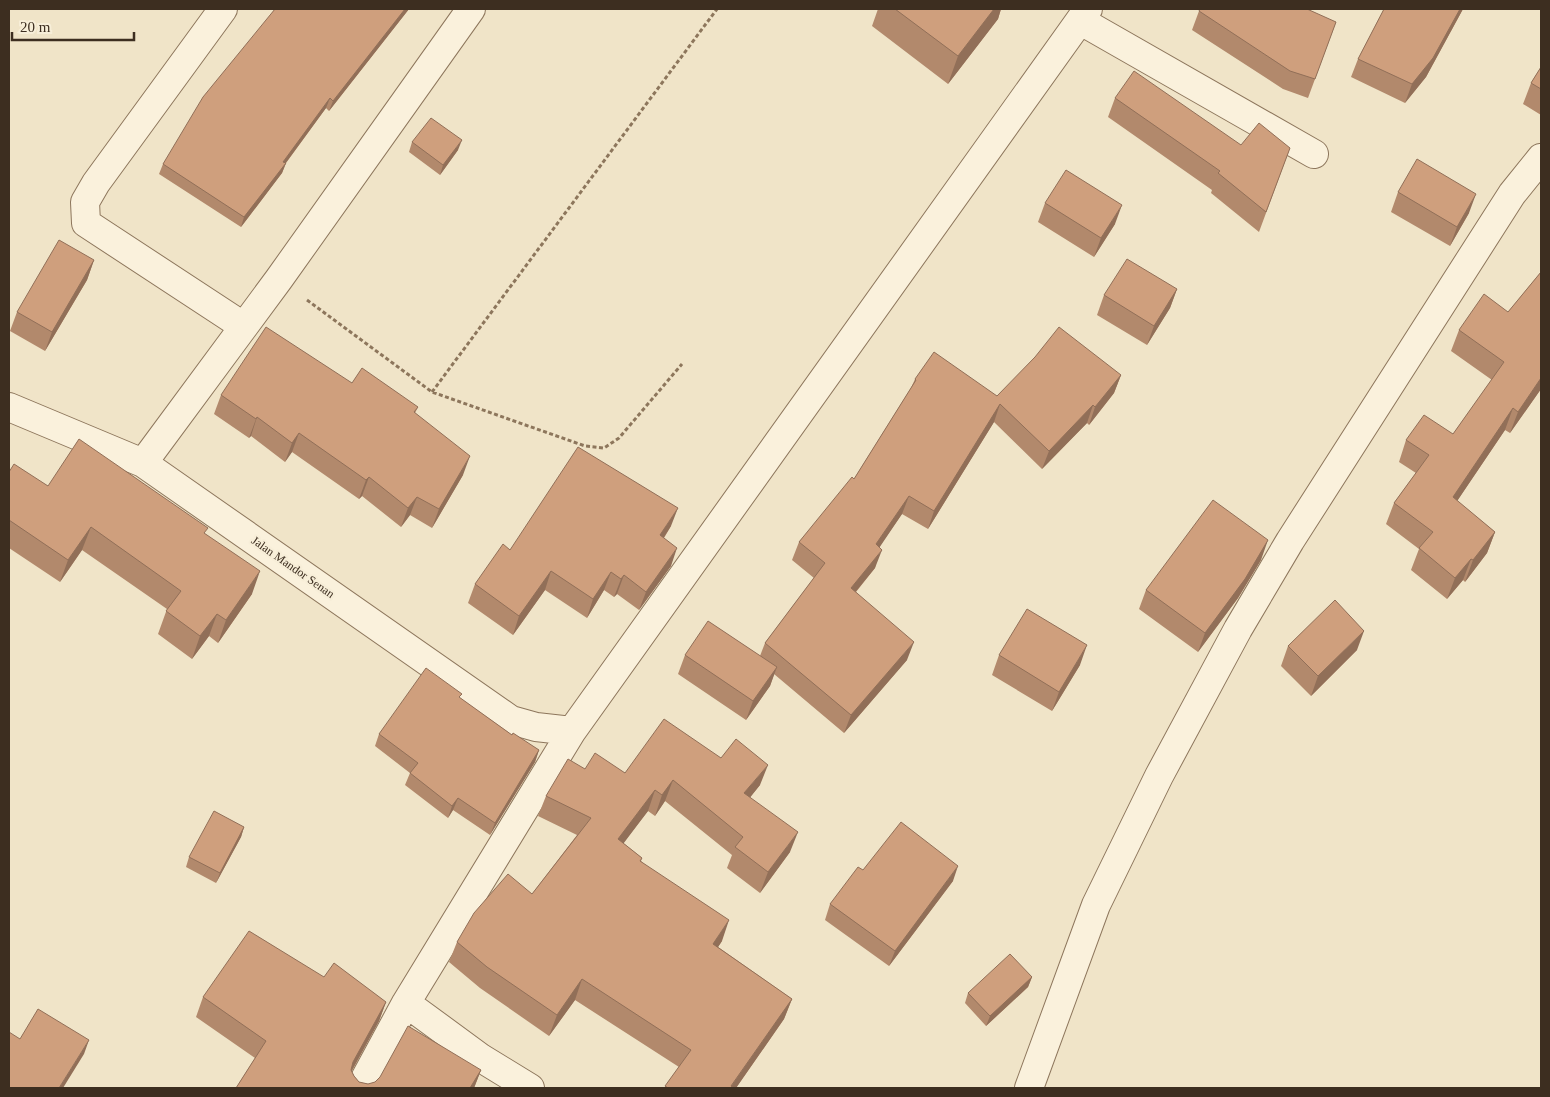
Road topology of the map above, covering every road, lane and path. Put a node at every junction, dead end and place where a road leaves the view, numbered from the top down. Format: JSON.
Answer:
{"nodes":[{"id":1,"x":223,"y":9,"type":"edge"},
{"id":2,"x":472,"y":9,"type":"edge"},
{"id":3,"x":717,"y":9,"type":"edge"},
{"id":4,"x":1085,"y":15,"type":"edge"},
{"id":5,"x":1314,"y":154,"type":"dead end"},
{"id":6,"x":1541,"y":158,"type":"edge"},
{"id":7,"x":279,"y":279,"type":"junction"},
{"id":8,"x":243,"y":326,"type":"junction"},
{"id":9,"x":682,"y":364,"type":"dead end"},
{"id":10,"x":432,"y":392,"type":"junction"},
{"id":11,"x":9,"y":407,"type":"edge"},
{"id":12,"x":142,"y":463,"type":"junction"},
{"id":13,"x":572,"y":731,"type":"junction"},
{"id":14,"x":406,"y":1003,"type":"junction"},
{"id":15,"x":360,"y":1088,"type":"edge"},
{"id":16,"x":530,"y":1088,"type":"edge"},
{"id":17,"x":1029,"y":1088,"type":"edge"}],
"edges":[{"from":1,"to":8,"type":"street"},
{"from":2,"to":7,"type":"street"},
{"from":3,"to":10,"type":"path"},
{"from":4,"to":5,"type":"street"},
{"from":4,"to":13,"type":"street"},
{"from":6,"to":17,"type":"street"},
{"from":7,"to":8,"type":"street"},
{"from":7,"to":10,"type":"path"},
{"from":8,"to":12,"type":"street"},
{"from":9,"to":10,"type":"path"},
{"from":11,"to":12,"type":"street","name":"Jalan Mandor Senan"},
{"from":12,"to":13,"type":"street","name":"Jalan Mandor Senan"},
{"from":13,"to":14,"type":"street"},
{"from":14,"to":15,"type":"street"},
{"from":14,"to":16,"type":"street"}]}
